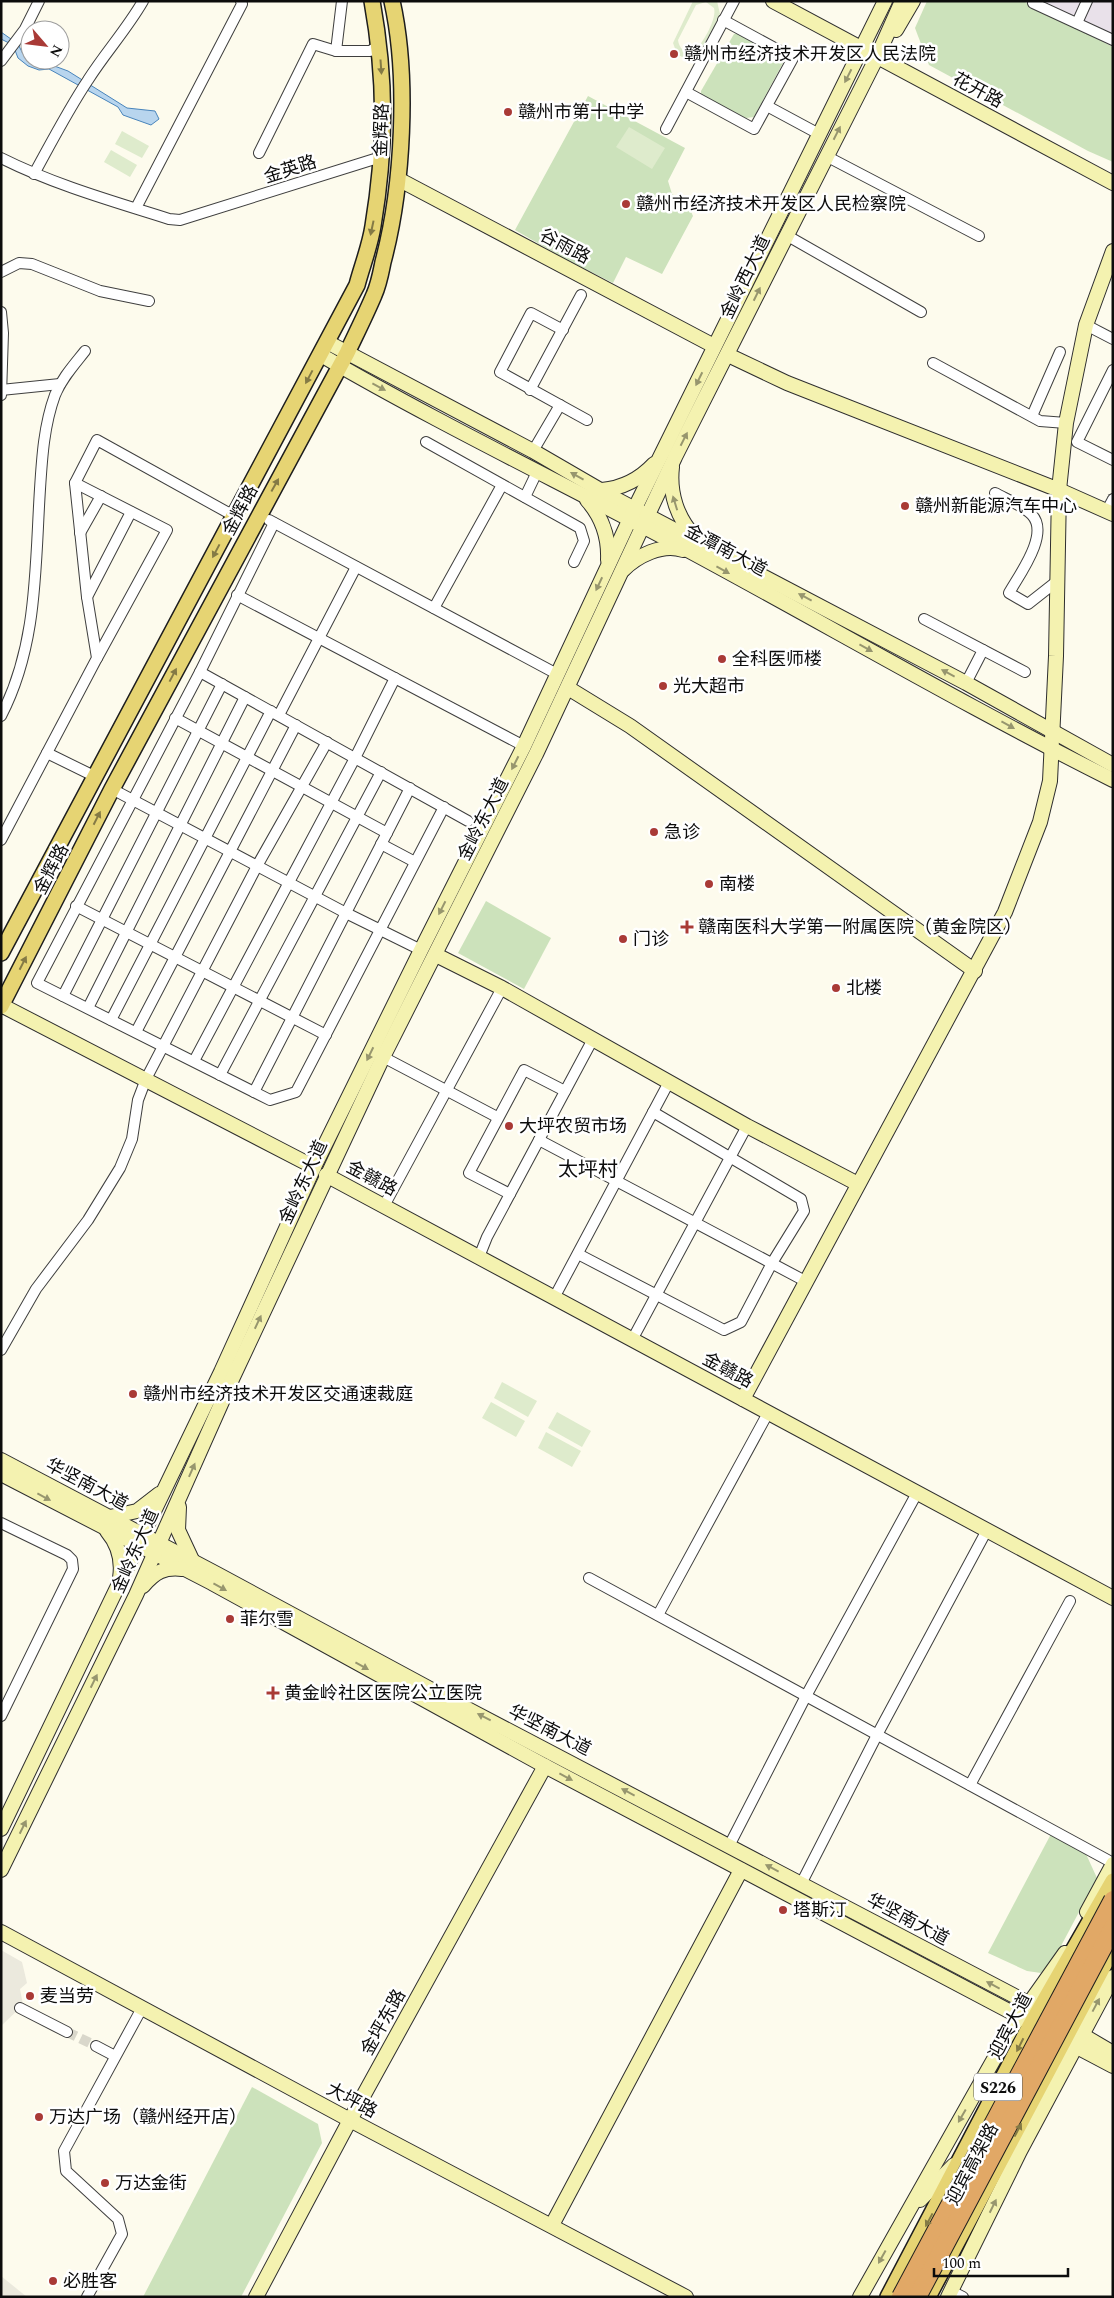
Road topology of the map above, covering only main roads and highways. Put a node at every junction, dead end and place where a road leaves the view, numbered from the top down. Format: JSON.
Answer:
{"nodes":[{"id":1,"x":372,"y":1,"type":"edge"},
{"id":2,"x":392,"y":1,"type":"edge"},
{"id":3,"x":774,"y":1,"type":"edge"},
{"id":4,"x":878,"y":1,"type":"edge"},
{"id":5,"x":885,"y":1,"type":"edge"},
{"id":6,"x":902,"y":1,"type":"edge"},
{"id":7,"x":913,"y":1,"type":"edge"},
{"id":8,"x":862,"y":50,"type":"junction"},
{"id":9,"x":877,"y":57,"type":"junction"},
{"id":10,"x":398,"y":179,"type":"junction"},
{"id":11,"x":1113,"y":183,"type":"edge"},
{"id":12,"x":1113,"y":251,"type":"edge"},
{"id":13,"x":714,"y":346,"type":"junction"},
{"id":14,"x":324,"y":348,"type":"junction"},
{"id":15,"x":728,"y":355,"type":"junction"},
{"id":16,"x":343,"y":359,"type":"junction"},
{"id":17,"x":668,"y":456,"type":"junction"},
{"id":18,"x":602,"y":490,"type":"junction"},
{"id":19,"x":1059,"y":490,"type":"junction"},
{"id":20,"x":581,"y":495,"type":"junction"},
{"id":21,"x":1111,"y":508,"type":"edge"},
{"id":22,"x":638,"y":517,"type":"junction"},
{"id":23,"x":698,"y":548,"type":"junction"},
{"id":24,"x":608,"y":563,"type":"junction"},
{"id":25,"x":619,"y":574,"type":"junction"},
{"id":26,"x":578,"y":629,"type":"junction"},
{"id":27,"x":591,"y":635,"type":"junction"},
{"id":28,"x":568,"y":688,"type":"junction"},
{"id":29,"x":1053,"y":731,"type":"junction"},
{"id":30,"x":1052,"y":749,"type":"junction"},
{"id":31,"x":1113,"y":766,"type":"edge"},
{"id":32,"x":1113,"y":780,"type":"edge"},
{"id":33,"x":1,"y":953,"type":"edge"},
{"id":34,"x":436,"y":955,"type":"junction"},
{"id":35,"x":975,"y":971,"type":"junction"},
{"id":36,"x":1,"y":1006,"type":"edge"},
{"id":37,"x":320,"y":1171,"type":"junction"},
{"id":38,"x":858,"y":1184,"type":"junction"},
{"id":39,"x":227,"y":1374,"type":"junction"},
{"id":40,"x":743,"y":1399,"type":"junction"},
{"id":41,"x":1,"y":1460,"type":"edge"},
{"id":42,"x":1,"y":1474,"type":"edge"},
{"id":43,"x":165,"y":1488,"type":"junction"},
{"id":44,"x":180,"y":1496,"type":"junction"},
{"id":45,"x":107,"y":1523,"type":"junction"},
{"id":46,"x":140,"y":1540,"type":"junction"},
{"id":47,"x":157,"y":1548,"type":"junction"},
{"id":48,"x":190,"y":1565,"type":"junction"},
{"id":49,"x":119,"y":1586,"type":"junction"},
{"id":50,"x":136,"y":1595,"type":"junction"},
{"id":51,"x":1113,"y":1598,"type":"edge"},
{"id":52,"x":546,"y":1766,"type":"junction"},
{"id":53,"x":1,"y":1829,"type":"edge"},
{"id":54,"x":1113,"y":1864,"type":"edge"},
{"id":55,"x":1,"y":1870,"type":"edge"},
{"id":56,"x":741,"y":1870,"type":"junction"},
{"id":57,"x":1113,"y":1881,"type":"edge"},
{"id":58,"x":1113,"y":1900,"type":"edge"},
{"id":59,"x":1113,"y":1928,"type":"edge"},
{"id":60,"x":1,"y":1932,"type":"edge"},
{"id":61,"x":1113,"y":1948,"type":"edge"},
{"id":62,"x":1113,"y":1976,"type":"edge"},
{"id":63,"x":1033,"y":2007,"type":"junction"},
{"id":64,"x":1025,"y":2021,"type":"junction"},
{"id":65,"x":1073,"y":2038,"type":"junction"},
{"id":66,"x":1113,"y":2053,"type":"edge"},
{"id":67,"x":1113,"y":2066,"type":"edge"},
{"id":68,"x":350,"y":2120,"type":"junction"},
{"id":69,"x":962,"y":2158,"type":"junction"},
{"id":70,"x":907,"y":2213,"type":"junction"},
{"id":71,"x":552,"y":2225,"type":"junction"},
{"id":72,"x":972,"y":2248,"type":"junction"},
{"id":73,"x":954,"y":2295,"type":"edge"},
{"id":74,"x":256,"y":2297,"type":"edge"},
{"id":75,"x":686,"y":2297,"type":"edge"},
{"id":76,"x":860,"y":2297,"type":"edge"},
{"id":77,"x":888,"y":2297,"type":"edge"},
{"id":78,"x":901,"y":2297,"type":"edge"},
{"id":79,"x":917,"y":2297,"type":"edge"},
{"id":80,"x":929,"y":2297,"type":"edge"}],
"edges":[{"from":1,"to":14,"type":"main road","name":"金辉路","one_way":true},
{"from":2,"to":10,"type":"main road","name":"金辉路"},
{"from":3,"to":8,"type":"main road","name":"花开路"},
{"from":4,"to":8,"type":"main road"},
{"from":5,"to":8,"type":"main road","name":"金岭西大道"},
{"from":6,"to":9,"type":"main road","name":"金岭西大道"},
{"from":7,"to":9,"type":"main road"},
{"from":8,"to":9,"type":"main road","name":"花开路"},
{"from":8,"to":13,"type":"main road","name":"金岭西大道","one_way":true},
{"from":9,"to":11,"type":"main road","name":"花开路"},
{"from":15,"to":9,"type":"main road","name":"金岭西大道","one_way":true},
{"from":10,"to":13,"type":"main road","name":"谷雨路"},
{"from":10,"to":16,"type":"main road","name":"金辉路"},
{"from":12,"to":19,"type":"main road"},
{"from":13,"to":17,"type":"main road","name":"金岭西大道","one_way":true},
{"from":14,"to":16,"type":"main road","name":"金潭南大道"},
{"from":14,"to":33,"type":"main road","name":"金辉路","one_way":true},
{"from":17,"to":15,"type":"main road","name":"金岭西大道","one_way":true},
{"from":15,"to":19,"type":"main road"},
{"from":18,"to":16,"type":"main road","name":"金潭南大道","one_way":true},
{"from":16,"to":20,"type":"main road","name":"金潭南大道","one_way":true},
{"from":36,"to":16,"type":"main road","name":"金辉路","one_way":true},
{"from":17,"to":18,"type":"main road"},
{"from":17,"to":22,"type":"main road","name":"金岭西大道"},
{"from":23,"to":17,"type":"main road","one_way":true},
{"from":18,"to":22,"type":"main road","name":"金潭南大道"},
{"from":19,"to":21,"type":"main road"},
{"from":19,"to":29,"type":"main road"},
{"from":20,"to":22,"type":"main road","name":"金潭南大道"},
{"from":20,"to":24,"type":"main road"},
{"from":22,"to":23,"type":"main road","name":"金潭南大道"},
{"from":22,"to":24,"type":"main road","name":"金岭东大道"},
{"from":22,"to":25,"type":"main road","name":"金岭东大道"},
{"from":23,"to":25,"type":"main road"},
{"from":29,"to":23,"type":"main road","name":"金潭南大道","one_way":true},
{"from":23,"to":30,"type":"main road","name":"金潭南大道","one_way":true},
{"from":24,"to":26,"type":"main road","name":"金岭东大道","one_way":true},
{"from":25,"to":27,"type":"main road","name":"金岭东大道"},
{"from":26,"to":27,"type":"main road"},
{"from":26,"to":37,"type":"main road","name":"金岭东大道","one_way":true},
{"from":27,"to":28,"type":"main road","name":"金岭东大道"},
{"from":28,"to":34,"type":"main road","name":"金岭东大道"},
{"from":28,"to":35,"type":"main road"},
{"from":29,"to":30,"type":"main road"},
{"from":29,"to":31,"type":"main road","name":"金潭南大道"},
{"from":30,"to":32,"type":"main road","name":"金潭南大道"},
{"from":30,"to":35,"type":"main road"},
{"from":34,"to":37,"type":"main road","name":"金岭东大道"},
{"from":34,"to":38,"type":"main road"},
{"from":35,"to":38,"type":"main road"},
{"from":36,"to":37,"type":"main road","name":"金赣路"},
{"from":37,"to":39,"type":"main road","name":"金岭东大道"},
{"from":37,"to":40,"type":"main road","name":"金赣路"},
{"from":38,"to":40,"type":"main road"},
{"from":39,"to":43,"type":"main road","name":"金岭东大道"},
{"from":44,"to":39,"type":"main road","name":"金岭东大道","one_way":true},
{"from":40,"to":51,"type":"main road","name":"金赣路"},
{"from":41,"to":45,"type":"main road","name":"华坚南大道"},
{"from":42,"to":45,"type":"main road","name":"华坚南大道","one_way":true},
{"from":43,"to":45,"type":"main road"},
{"from":43,"to":46,"type":"main road","name":"金岭东大道"},
{"from":44,"to":47,"type":"main road","name":"金岭东大道"},
{"from":44,"to":48,"type":"main road"},
{"from":45,"to":46,"type":"main road","name":"华坚南大道"},
{"from":45,"to":49,"type":"main road"},
{"from":46,"to":47,"type":"main road","name":"华坚南大道"},
{"from":46,"to":49,"type":"main road","name":"金岭东大道"},
{"from":47,"to":48,"type":"main road","name":"华坚南大道"},
{"from":47,"to":50,"type":"main road","name":"金岭东大道"},
{"from":48,"to":50,"type":"main road"},
{"from":48,"to":52,"type":"main road","name":"华坚南大道","one_way":true},
{"from":63,"to":48,"type":"main road","name":"华坚南大道","one_way":true},
{"from":49,"to":53,"type":"main road","name":"金岭东大道"},
{"from":55,"to":50,"type":"main road","name":"金岭东大道","one_way":true},
{"from":52,"to":56,"type":"main road","name":"华坚南大道","one_way":true},
{"from":52,"to":68,"type":"main road","name":"金坪东路"},
{"from":54,"to":63,"type":"main road"},
{"from":56,"to":64,"type":"main road","name":"华坚南大道"},
{"from":56,"to":71,"type":"main road"},
{"from":57,"to":63,"type":"main road","name":"迎宾大道","number":"S226"},
{"from":58,"to":78,"type":"highway","name":"迎宾高架路","bridge":true},
{"from":59,"to":79,"type":"highway","name":"迎宾高架路","bridge":true},
{"from":60,"to":68,"type":"main road","name":"大坪路"},
{"from":61,"to":65,"type":"main road","number":"S226"},
{"from":65,"to":62,"type":"main road","one_way":true},
{"from":63,"to":64,"type":"main road","name":"迎宾大道","number":"S226"},
{"from":63,"to":65,"type":"main road","name":"华坚南大道"},
{"from":64,"to":65,"type":"main road","name":"华坚南大道"},
{"from":64,"to":69,"type":"main road","name":"迎宾大道","number":"S226","one_way":true},
{"from":64,"to":70,"type":"main road","one_way":true},
{"from":65,"to":66,"type":"main road"},
{"from":65,"to":67,"type":"main road"},
{"from":72,"to":65,"type":"main road","one_way":true},
{"from":80,"to":65,"type":"main road","number":"S226","one_way":true},
{"from":68,"to":71,"type":"main road","name":"大坪路"},
{"from":68,"to":74,"type":"main road","name":"金坪东路"},
{"from":69,"to":70,"type":"main road"},
{"from":69,"to":77,"type":"main road","name":"迎宾大道","number":"S226","one_way":true},
{"from":70,"to":76,"type":"main road","one_way":true},
{"from":71,"to":75,"type":"main road","name":"大坪路"},
{"from":72,"to":73,"type":"main road"},
{"from":72,"to":80,"type":"main road"}]}
